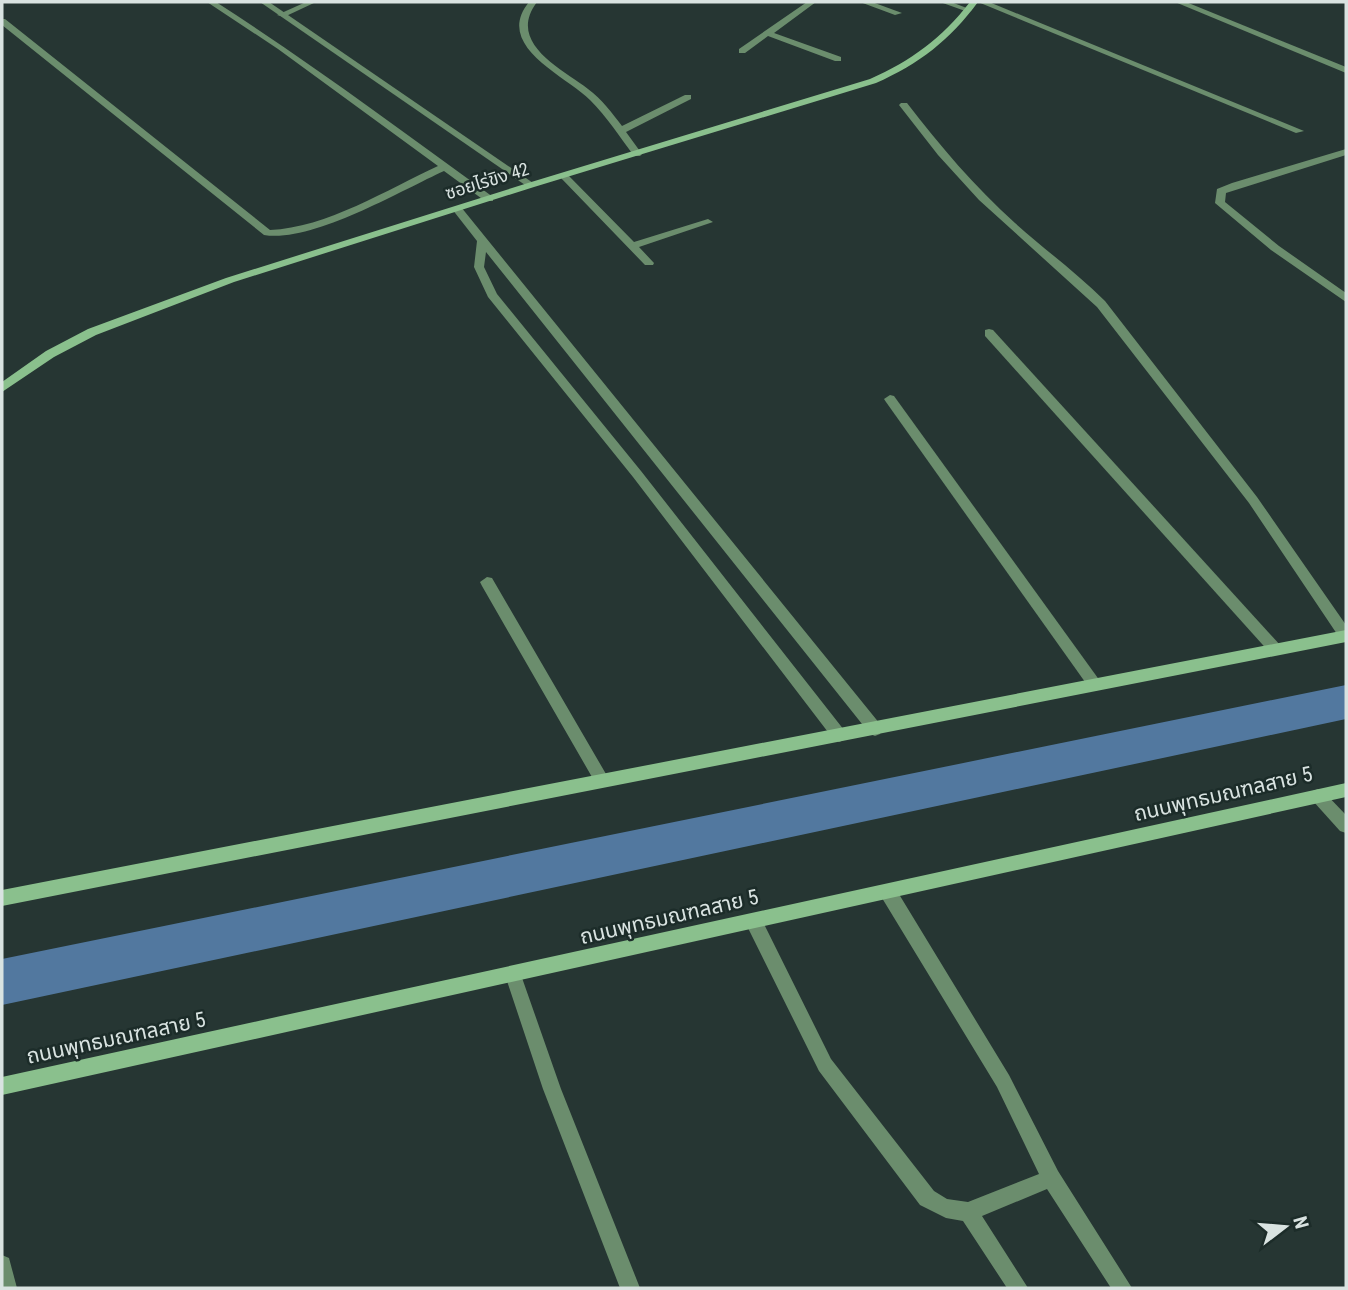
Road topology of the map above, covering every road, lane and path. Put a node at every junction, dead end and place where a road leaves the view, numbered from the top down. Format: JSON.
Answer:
{"nodes":[{"id":1,"x":211,"y":2,"type":"edge"},
{"id":2,"x":264,"y":2,"type":"edge"},
{"id":3,"x":312,"y":2,"type":"edge"},
{"id":4,"x":533,"y":2,"type":"edge"},
{"id":5,"x":812,"y":2,"type":"edge"},
{"id":6,"x":864,"y":2,"type":"edge"},
{"id":7,"x":944,"y":2,"type":"edge"},
{"id":8,"x":982,"y":2,"type":"edge"},
{"id":9,"x":1180,"y":2,"type":"edge"},
{"id":10,"x":971,"y":6,"type":"edge"},
{"id":11,"x":898,"y":13,"type":"dead end"},
{"id":12,"x":281,"y":15,"type":"junction"},
{"id":13,"x":2,"y":21,"type":"edge"},
{"id":14,"x":767,"y":33,"type":"junction"},
{"id":15,"x":742,"y":51,"type":"dead end"},
{"id":16,"x":838,"y":59,"type":"dead end"},
{"id":17,"x":1346,"y":70,"type":"edge"},
{"id":18,"x":688,"y":97,"type":"dead end"},
{"id":19,"x":904,"y":105,"type":"dead end"},
{"id":20,"x":620,"y":131,"type":"junction"},
{"id":21,"x":1299,"y":131,"type":"dead end"},
{"id":22,"x":1346,"y":152,"type":"edge"},
{"id":23,"x":637,"y":155,"type":"junction"},
{"id":24,"x":446,"y":166,"type":"junction"},
{"id":25,"x":564,"y":176,"type":"junction"},
{"id":26,"x":531,"y":185,"type":"junction"},
{"id":27,"x":489,"y":199,"type":"junction"},
{"id":28,"x":457,"y":209,"type":"junction"},
{"id":29,"x":708,"y":222,"type":"dead end"},
{"id":30,"x":482,"y":241,"type":"junction"},
{"id":31,"x":632,"y":246,"type":"junction"},
{"id":32,"x":649,"y":263,"type":"dead end"},
{"id":33,"x":1346,"y":298,"type":"edge"},
{"id":34,"x":989,"y":333,"type":"dead end"},
{"id":35,"x":2,"y":388,"type":"edge"},
{"id":36,"x":890,"y":399,"type":"dead end"},
{"id":37,"x":487,"y":582,"type":"dead end"},
{"id":38,"x":1346,"y":636,"type":"edge"},
{"id":39,"x":1276,"y":650,"type":"junction"},
{"id":40,"x":1095,"y":685,"type":"junction"},
{"id":41,"x":875,"y":729,"type":"junction"},
{"id":42,"x":839,"y":735,"type":"junction"},
{"id":43,"x":601,"y":779,"type":"junction"},
{"id":44,"x":1346,"y":790,"type":"edge"},
{"id":45,"x":1318,"y":796,"type":"junction"},
{"id":46,"x":1346,"y":826,"type":"edge"},
{"id":47,"x":888,"y":892,"type":"junction"},
{"id":48,"x":2,"y":898,"type":"edge"},
{"id":49,"x":754,"y":922,"type":"junction"},
{"id":50,"x":513,"y":975,"type":"junction"},
{"id":51,"x":2,"y":1086,"type":"edge"},
{"id":52,"x":1051,"y":1178,"type":"junction"},
{"id":53,"x":968,"y":1212,"type":"junction"},
{"id":54,"x":2,"y":1265,"type":"edge"},
{"id":55,"x":6,"y":1288,"type":"edge"},
{"id":56,"x":630,"y":1288,"type":"edge"},
{"id":57,"x":1017,"y":1288,"type":"edge"},
{"id":58,"x":1122,"y":1288,"type":"edge"}],
"edges":[{"from":1,"to":24,"type":"street"},
{"from":2,"to":12,"type":"street"},
{"from":3,"to":12,"type":"street"},
{"from":4,"to":20,"type":"street"},
{"from":5,"to":14,"type":"street"},
{"from":6,"to":11,"type":"street"},
{"from":7,"to":10,"type":"street"},
{"from":8,"to":21,"type":"street"},
{"from":9,"to":17,"type":"street"},
{"from":10,"to":23,"type":"main road","name":"ซอยไร่ขิง 42"},
{"from":12,"to":26,"type":"street"},
{"from":13,"to":24,"type":"street"},
{"from":14,"to":15,"type":"street"},
{"from":14,"to":16,"type":"street"},
{"from":18,"to":20,"type":"street"},
{"from":19,"to":38,"type":"street"},
{"from":20,"to":23,"type":"street"},
{"from":22,"to":33,"type":"street"},
{"from":23,"to":25,"type":"main road","name":"ซอยไร่ขิง 42"},
{"from":24,"to":27,"type":"street"},
{"from":25,"to":26,"type":"main road","name":"ซอยไร่ขิง 42"},
{"from":25,"to":31,"type":"street"},
{"from":26,"to":27,"type":"main road","name":"ซอยไร่ขิง 42"},
{"from":27,"to":28,"type":"main road","name":"ซอยไร่ขิง 42"},
{"from":28,"to":30,"type":"street"},
{"from":28,"to":35,"type":"main road","name":"ซอยไร่ขิง 42"},
{"from":29,"to":31,"type":"street"},
{"from":30,"to":41,"type":"street"},
{"from":30,"to":42,"type":"street"},
{"from":31,"to":32,"type":"street"},
{"from":34,"to":39,"type":"street"},
{"from":36,"to":40,"type":"street"},
{"from":37,"to":43,"type":"street"},
{"from":38,"to":39,"type":"main road"},
{"from":39,"to":40,"type":"main road"},
{"from":40,"to":41,"type":"main road"},
{"from":41,"to":42,"type":"main road"},
{"from":42,"to":43,"type":"main road"},
{"from":43,"to":48,"type":"main road"},
{"from":44,"to":45,"type":"main road","name":"ถนนพุทธมณฑลสาย 5"},
{"from":45,"to":46,"type":"street"},
{"from":45,"to":47,"type":"main road","name":"ถนนพุทธมณฑลสาย 5"},
{"from":47,"to":49,"type":"main road","name":"ถนนพุทธมณฑลสาย 5"},
{"from":47,"to":52,"type":"street"},
{"from":49,"to":50,"type":"main road","name":"ถนนพุทธมณฑลสาย 5"},
{"from":49,"to":53,"type":"street"},
{"from":50,"to":51,"type":"main road","name":"ถนนพุทธมณฑลสาย 5"},
{"from":50,"to":56,"type":"street"},
{"from":52,"to":53,"type":"street"},
{"from":52,"to":58,"type":"street"},
{"from":53,"to":57,"type":"street"},
{"from":54,"to":55,"type":"street"}]}
